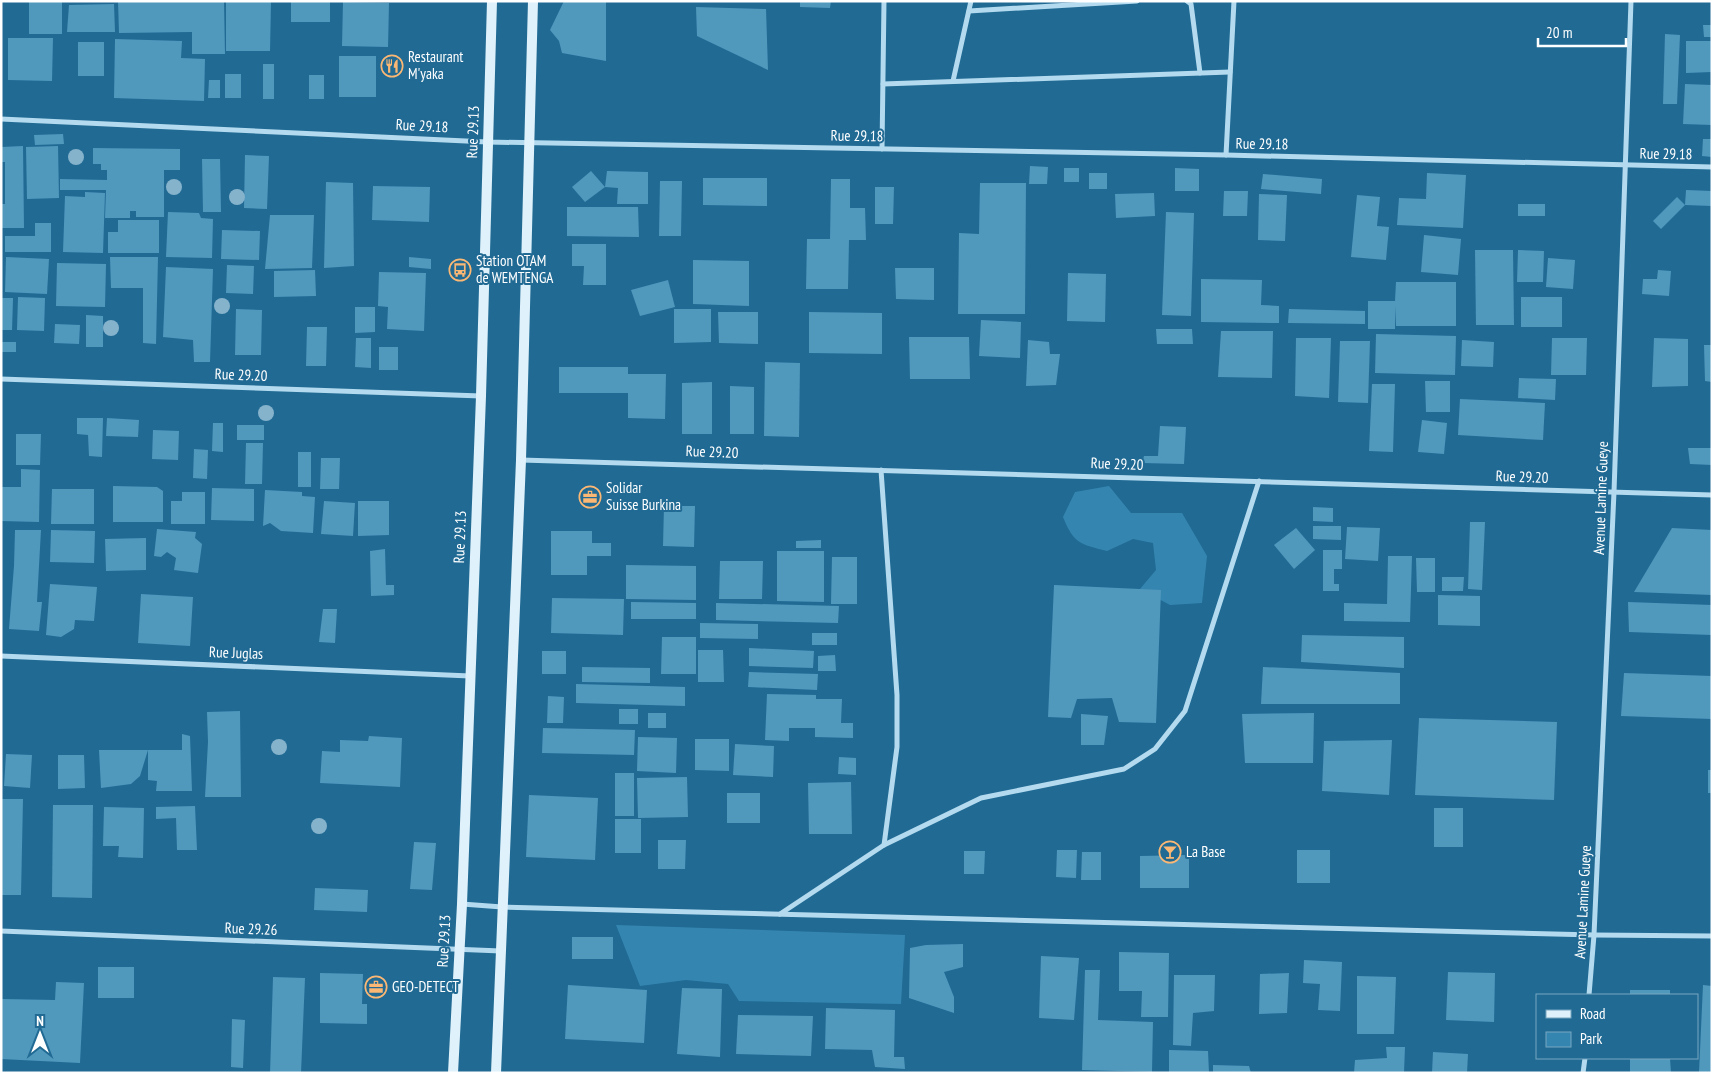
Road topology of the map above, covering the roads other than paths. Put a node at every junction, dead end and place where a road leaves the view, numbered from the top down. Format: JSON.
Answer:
{"nodes":[{"id":1,"x":492,"y":1,"type":"edge"},
{"id":2,"x":533,"y":1,"type":"edge"},
{"id":3,"x":884,"y":1,"type":"edge"},
{"id":4,"x":971,"y":1,"type":"edge"},
{"id":5,"x":1137,"y":1,"type":"edge"},
{"id":6,"x":1187,"y":1,"type":"edge"},
{"id":7,"x":1234,"y":1,"type":"edge"},
{"id":8,"x":1631,"y":1,"type":"edge"},
{"id":9,"x":969,"y":11,"type":"junction"},
{"id":10,"x":1230,"y":72,"type":"junction"},
{"id":11,"x":1200,"y":73,"type":"junction"},
{"id":12,"x":953,"y":81,"type":"junction"},
{"id":13,"x":883,"y":84,"type":"junction"},
{"id":14,"x":1,"y":119,"type":"edge"},
{"id":15,"x":487,"y":142,"type":"junction"},
{"id":16,"x":529,"y":143,"type":"junction"},
{"id":17,"x":882,"y":149,"type":"junction"},
{"id":18,"x":1226,"y":155,"type":"junction"},
{"id":19,"x":1626,"y":165,"type":"junction"},
{"id":20,"x":1712,"y":167,"type":"edge"},
{"id":21,"x":1,"y":380,"type":"edge"},
{"id":22,"x":481,"y":396,"type":"junction"},
{"id":23,"x":521,"y":460,"type":"junction"},
{"id":24,"x":881,"y":470,"type":"junction"},
{"id":25,"x":1259,"y":481,"type":"junction"},
{"id":26,"x":1614,"y":492,"type":"junction"},
{"id":27,"x":1712,"y":495,"type":"edge"},
{"id":28,"x":1,"y":656,"type":"edge"},
{"id":29,"x":470,"y":676,"type":"junction"},
{"id":30,"x":884,"y":845,"type":"junction"},
{"id":31,"x":462,"y":904,"type":"junction"},
{"id":32,"x":502,"y":907,"type":"junction"},
{"id":33,"x":780,"y":914,"type":"junction"},
{"id":34,"x":1,"y":931,"type":"edge"},
{"id":35,"x":1594,"y":935,"type":"junction"},
{"id":36,"x":1712,"y":936,"type":"edge"},
{"id":37,"x":458,"y":949,"type":"junction"},
{"id":38,"x":501,"y":951,"type":"junction"},
{"id":39,"x":1590,"y":994,"type":"edge"},
{"id":40,"x":1584,"y":1059,"type":"edge"},
{"id":41,"x":454,"y":1073,"type":"edge"},
{"id":42,"x":496,"y":1073,"type":"edge"},
{"id":43,"x":1583,"y":1073,"type":"edge"}],
"edges":[{"from":1,"to":15,"type":"main road","name":"Rue 29.13"},
{"from":2,"to":16,"type":"main road"},
{"from":3,"to":13,"type":"street"},
{"from":4,"to":9,"type":"street"},
{"from":5,"to":9,"type":"street"},
{"from":6,"to":11,"type":"street"},
{"from":7,"to":10,"type":"street"},
{"from":8,"to":19,"type":"street","name":"Avenue Lamine Gueye"},
{"from":9,"to":12,"type":"street"},
{"from":10,"to":11,"type":"street"},
{"from":10,"to":18,"type":"street"},
{"from":11,"to":12,"type":"street"},
{"from":12,"to":13,"type":"street"},
{"from":13,"to":17,"type":"street"},
{"from":14,"to":15,"type":"street","name":"Rue 29.18"},
{"from":15,"to":16,"type":"street","name":"Rue 29.18"},
{"from":15,"to":22,"type":"main road","name":"Rue 29.13"},
{"from":16,"to":17,"type":"street","name":"Rue 29.18"},
{"from":16,"to":23,"type":"main road"},
{"from":17,"to":18,"type":"street","name":"Rue 29.18"},
{"from":18,"to":19,"type":"street","name":"Rue 29.18"},
{"from":19,"to":20,"type":"street","name":"Rue 29.18"},
{"from":19,"to":26,"type":"street","name":"Avenue Lamine Gueye"},
{"from":21,"to":22,"type":"street","name":"Rue 29.20"},
{"from":22,"to":29,"type":"main road","name":"Rue 29.13"},
{"from":23,"to":24,"type":"street","name":"Rue 29.20"},
{"from":23,"to":32,"type":"main road"},
{"from":24,"to":25,"type":"street","name":"Rue 29.20"},
{"from":24,"to":30,"type":"street"},
{"from":25,"to":26,"type":"street","name":"Rue 29.20"},
{"from":25,"to":30,"type":"street"},
{"from":26,"to":27,"type":"street","name":"Rue 29.20"},
{"from":26,"to":35,"type":"street","name":"Avenue Lamine Gueye"},
{"from":28,"to":29,"type":"street","name":"Rue Juglas"},
{"from":29,"to":31,"type":"main road","name":"Rue 29.13"},
{"from":30,"to":33,"type":"street"},
{"from":31,"to":32,"type":"street"},
{"from":31,"to":37,"type":"main road","name":"Rue 29.13"},
{"from":32,"to":33,"type":"street"},
{"from":32,"to":38,"type":"main road"},
{"from":33,"to":35,"type":"street"},
{"from":34,"to":37,"type":"street","name":"Rue 29.26"},
{"from":35,"to":36,"type":"street"},
{"from":35,"to":39,"type":"street","name":"Avenue Lamine Gueye"},
{"from":37,"to":38,"type":"street","name":"Rue 29.26"},
{"from":37,"to":41,"type":"main road","name":"Rue 29.13"},
{"from":38,"to":42,"type":"main road"},
{"from":40,"to":43,"type":"street"}]}
